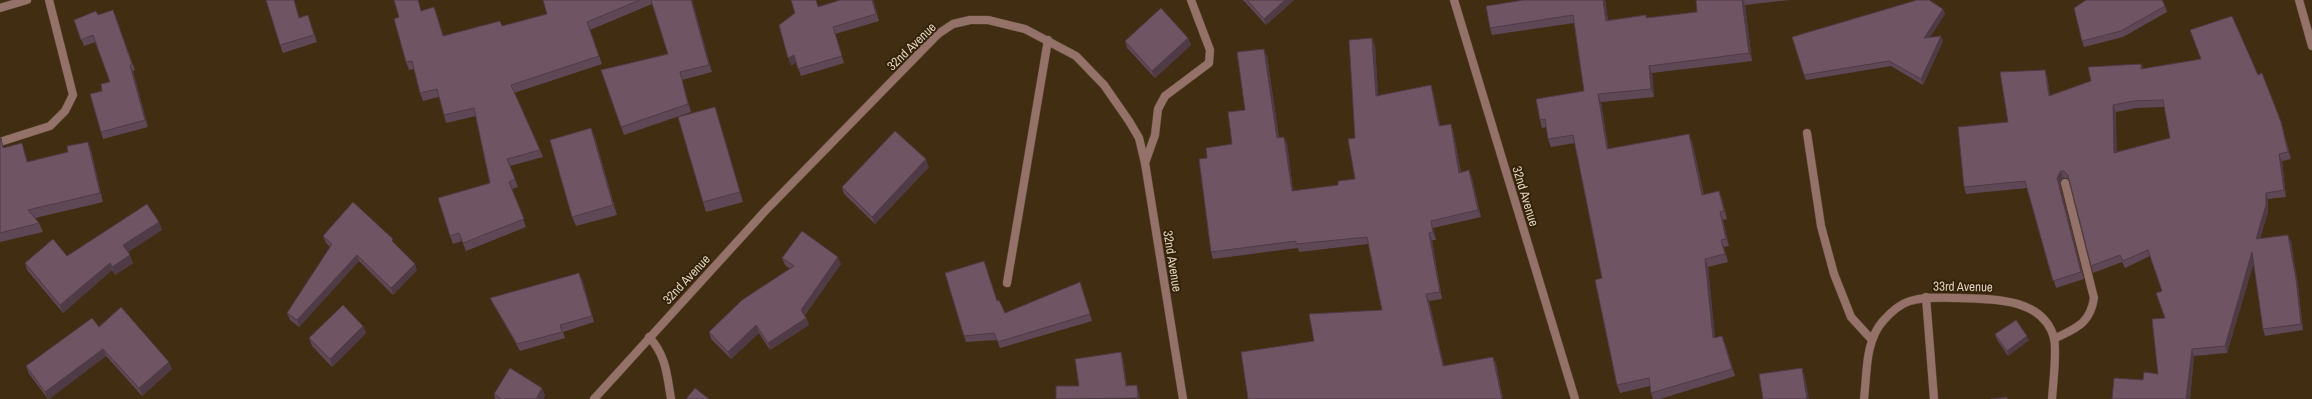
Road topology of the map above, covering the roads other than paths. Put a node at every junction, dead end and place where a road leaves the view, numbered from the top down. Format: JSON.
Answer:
{"nodes":[{"id":1,"x":27,"y":0,"type":"edge"},
{"id":2,"x":48,"y":0,"type":"edge"},
{"id":3,"x":1191,"y":0,"type":"edge"},
{"id":4,"x":1454,"y":0,"type":"edge"},
{"id":5,"x":2299,"y":0,"type":"edge"},
{"id":6,"x":0,"y":8,"type":"edge"},
{"id":7,"x":1048,"y":40,"type":"junction"},
{"id":8,"x":2312,"y":46,"type":"edge"},
{"id":9,"x":1807,"y":133,"type":"dead end"},
{"id":10,"x":0,"y":142,"type":"edge"},
{"id":11,"x":1145,"y":163,"type":"junction"},
{"id":12,"x":2065,"y":183,"type":"edge"},
{"id":13,"x":1007,"y":283,"type":"dead end"},
{"id":14,"x":1926,"y":297,"type":"junction"},
{"id":15,"x":649,"y":336,"type":"junction"},
{"id":16,"x":2054,"y":339,"type":"junction"},
{"id":17,"x":1872,"y":340,"type":"junction"},
{"id":18,"x":594,"y":399,"type":"edge"},
{"id":19,"x":671,"y":399,"type":"edge"},
{"id":20,"x":1183,"y":399,"type":"edge"},
{"id":21,"x":1575,"y":399,"type":"edge"},
{"id":22,"x":1864,"y":399,"type":"edge"},
{"id":23,"x":1934,"y":399,"type":"edge"},
{"id":24,"x":2052,"y":399,"type":"edge"}],
"edges":[{"from":1,"to":6,"type":"street"},
{"from":2,"to":10,"type":"street"},
{"from":3,"to":11,"type":"street"},
{"from":4,"to":21,"type":"street","name":"32nd Avenue"},
{"from":5,"to":8,"type":"street"},
{"from":7,"to":11,"type":"street","name":"32nd Avenue"},
{"from":7,"to":13,"type":"street"},
{"from":7,"to":15,"type":"street","name":"32nd Avenue"},
{"from":9,"to":17,"type":"street"},
{"from":11,"to":20,"type":"street","name":"32nd Avenue"},
{"from":12,"to":16,"type":"street"},
{"from":14,"to":16,"type":"street","name":"33rd Avenue"},
{"from":14,"to":17,"type":"street","name":"33rd Avenue"},
{"from":14,"to":23,"type":"street"},
{"from":15,"to":18,"type":"street","name":"32nd Avenue"},
{"from":15,"to":19,"type":"street"},
{"from":16,"to":24,"type":"street"},
{"from":17,"to":22,"type":"street","name":"33rd Avenue"}]}
